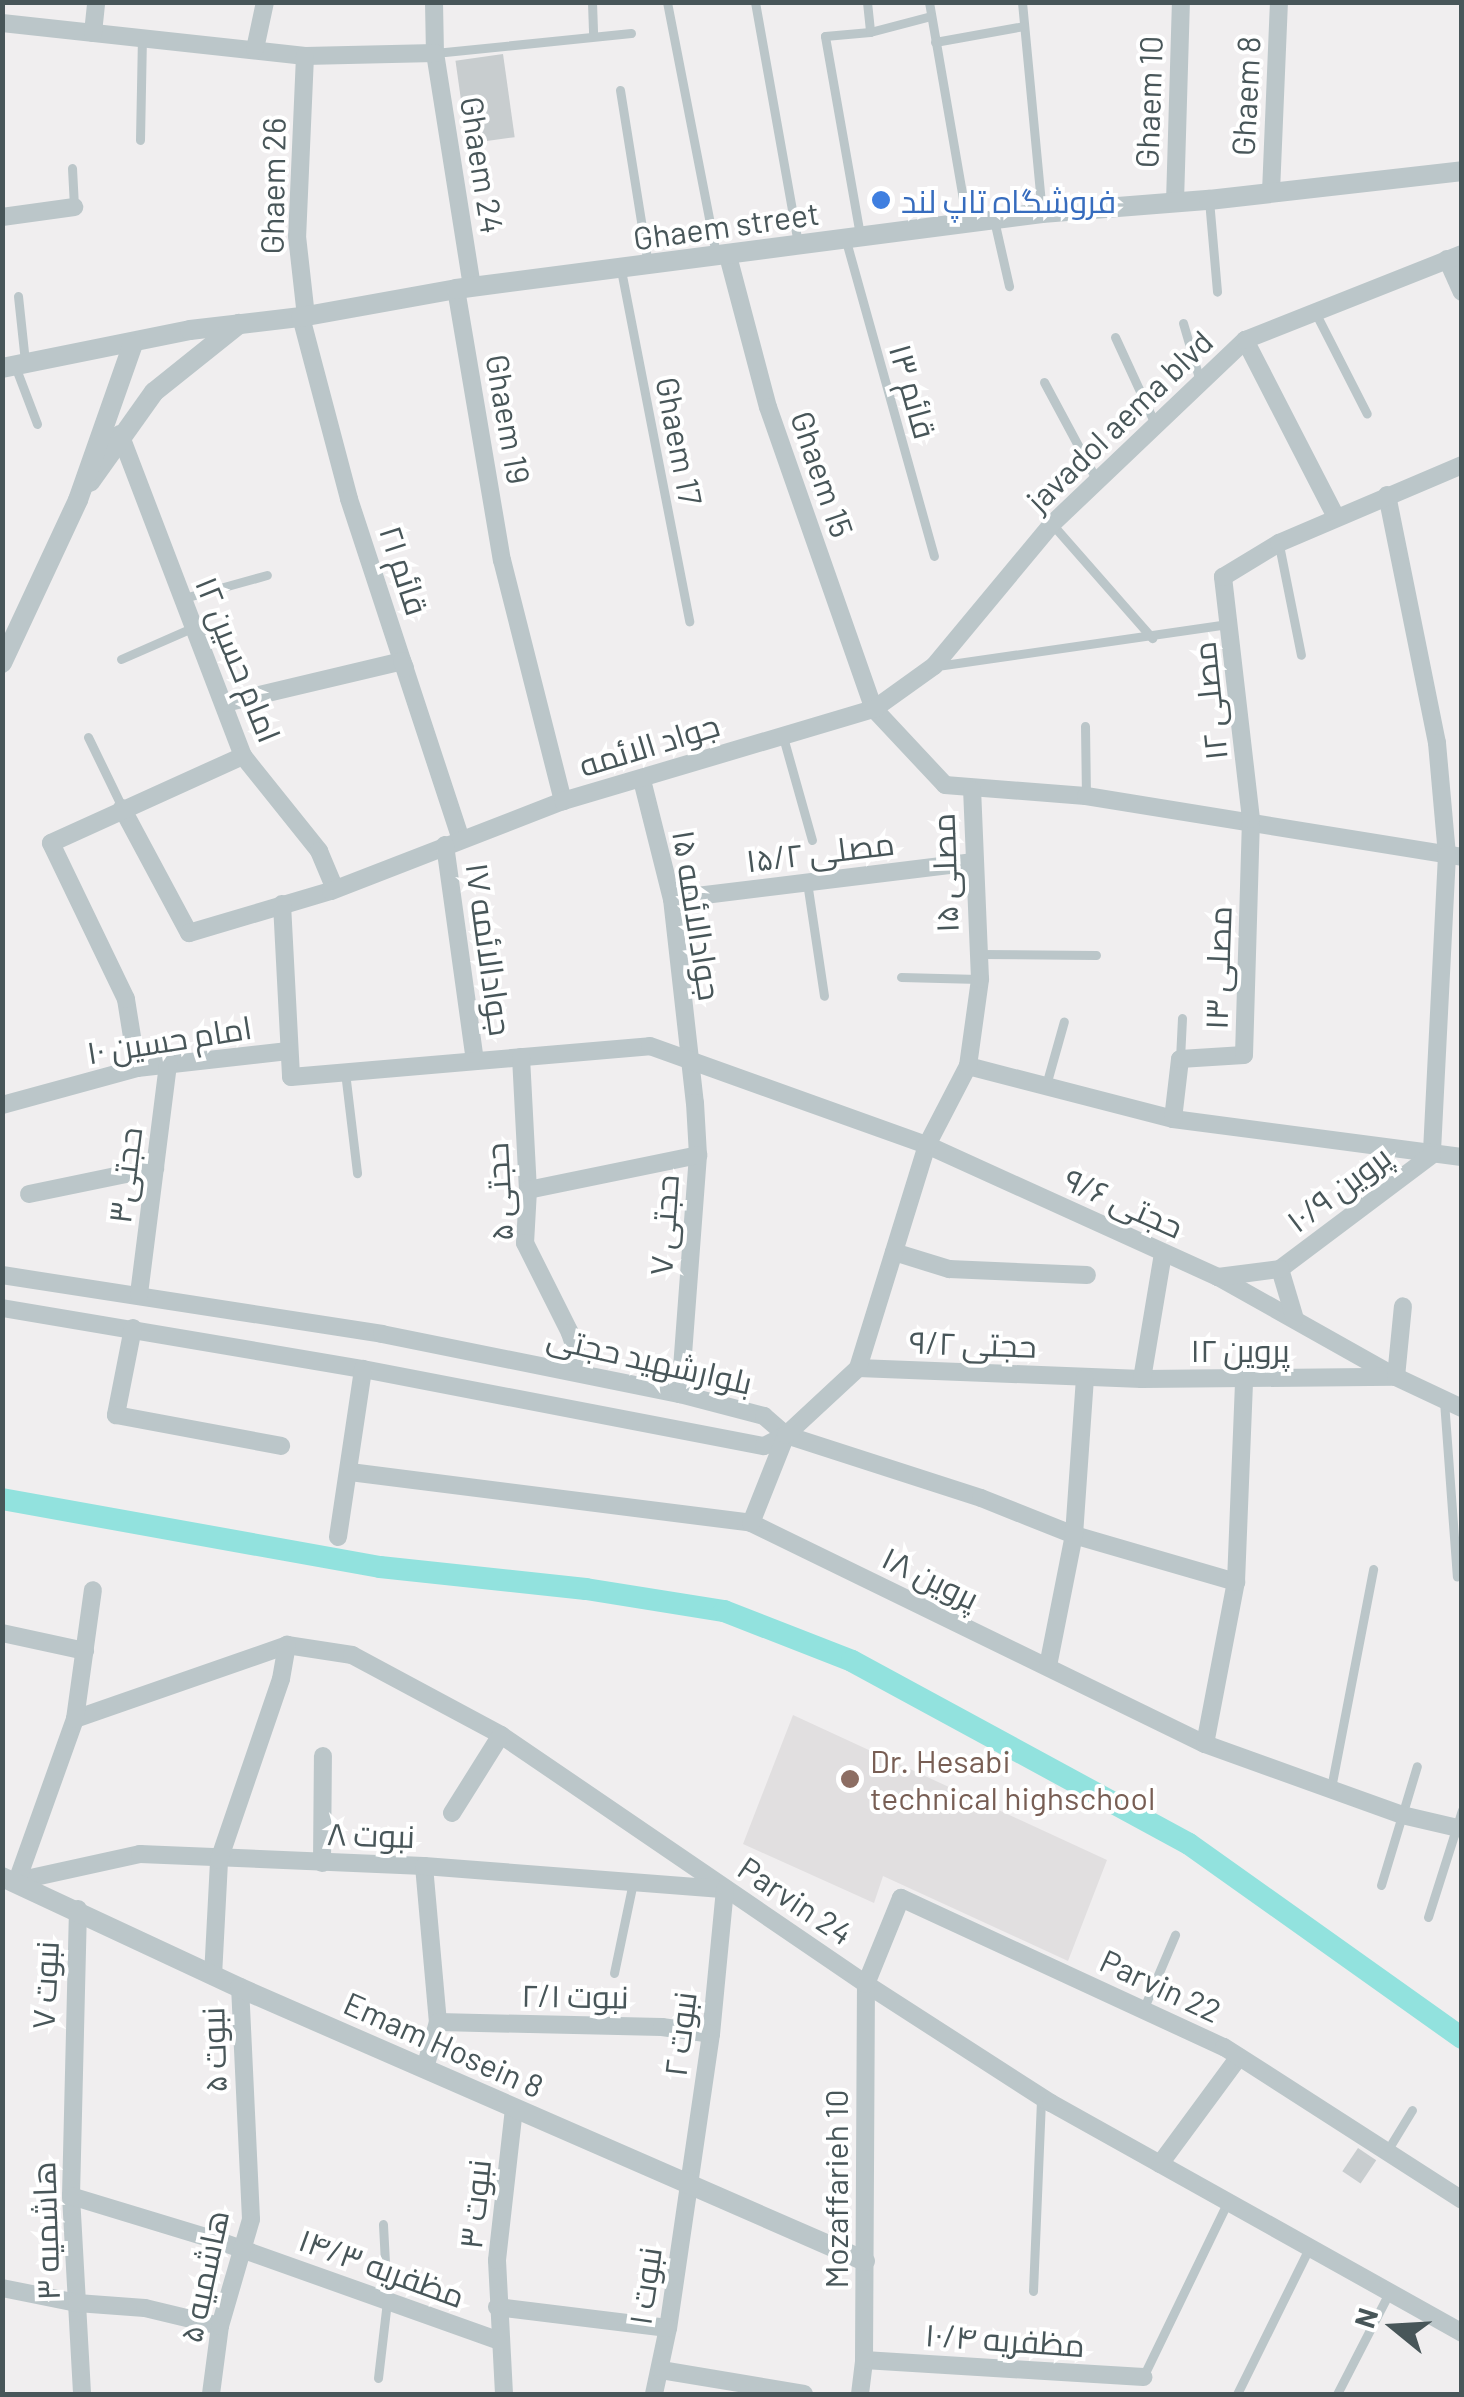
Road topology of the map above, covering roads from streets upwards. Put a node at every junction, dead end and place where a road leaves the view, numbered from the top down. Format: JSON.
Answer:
{"nodes":[{"id":1,"x":96,"y":2,"type":"edge"},
{"id":2,"x":265,"y":2,"type":"edge"},
{"id":3,"x":434,"y":2,"type":"edge"},
{"id":4,"x":1181,"y":2,"type":"edge"},
{"id":5,"x":1279,"y":2,"type":"edge"},
{"id":6,"x":2,"y":24,"type":"edge"},
{"id":7,"x":93,"y":33,"type":"junction"},
{"id":8,"x":255,"y":49,"type":"junction"},
{"id":9,"x":435,"y":54,"type":"junction"},
{"id":10,"x":305,"y":56,"type":"junction"},
{"id":11,"x":1462,"y":171,"type":"edge"},
{"id":12,"x":1271,"y":192,"type":"junction"},
{"id":13,"x":1175,"y":202,"type":"junction"},
{"id":14,"x":74,"y":208,"type":"road end"},
{"id":15,"x":2,"y":217,"type":"edge"},
{"id":16,"x":722,"y":255,"type":"junction"},
{"id":17,"x":1454,"y":256,"type":"edge"},
{"id":18,"x":464,"y":288,"type":"junction"},
{"id":19,"x":1462,"y":292,"type":"edge"},
{"id":20,"x":304,"y":316,"type":"junction"},
{"id":21,"x":239,"y":324,"type":"junction"},
{"id":22,"x":1245,"y":340,"type":"junction"},
{"id":23,"x":132,"y":344,"type":"junction"},
{"id":24,"x":14,"y":365,"type":"edge"},
{"id":25,"x":120,"y":434,"type":"junction"},
{"id":26,"x":1462,"y":465,"type":"edge"},
{"id":27,"x":1387,"y":496,"type":"junction"},
{"id":28,"x":78,"y":500,"type":"junction"},
{"id":29,"x":1336,"y":516,"type":"junction"},
{"id":30,"x":402,"y":661,"type":"junction"},
{"id":31,"x":2,"y":663,"type":"edge"},
{"id":32,"x":225,"y":703,"type":"junction"},
{"id":33,"x":874,"y":708,"type":"junction"},
{"id":34,"x":243,"y":756,"type":"junction"},
{"id":35,"x":642,"y":780,"type":"junction"},
{"id":36,"x":972,"y":790,"type":"junction"},
{"id":37,"x":563,"y":801,"type":"junction"},
{"id":38,"x":122,"y":808,"type":"junction"},
{"id":39,"x":1251,"y":820,"type":"junction"},
{"id":40,"x":453,"y":842,"type":"junction"},
{"id":41,"x":1454,"y":856,"type":"edge"},
{"id":42,"x":974,"y":862,"type":"junction"},
{"id":43,"x":335,"y":889,"type":"junction"},
{"id":44,"x":672,"y":898,"type":"junction"},
{"id":45,"x":282,"y":904,"type":"junction"},
{"id":46,"x":288,"y":1051,"type":"junction"},
{"id":47,"x":520,"y":1057,"type":"junction"},
{"id":48,"x":475,"y":1061,"type":"junction"},
{"id":49,"x":688,"y":1061,"type":"junction"},
{"id":50,"x":168,"y":1063,"type":"junction"},
{"id":51,"x":968,"y":1066,"type":"junction"},
{"id":52,"x":137,"y":1068,"type":"junction"},
{"id":53,"x":2,"y":1104,"type":"edge"},
{"id":54,"x":1172,"y":1119,"type":"junction"},
{"id":55,"x":927,"y":1145,"type":"junction"},
{"id":56,"x":698,"y":1155,"type":"junction"},
{"id":57,"x":1432,"y":1155,"type":"junction"},
{"id":58,"x":1462,"y":1157,"type":"edge"},
{"id":59,"x":155,"y":1168,"type":"junction"},
{"id":60,"x":528,"y":1190,"type":"junction"},
{"id":61,"x":28,"y":1194,"type":"dead end"},
{"id":62,"x":894,"y":1252,"type":"junction"},
{"id":63,"x":1164,"y":1254,"type":"junction"},
{"id":64,"x":1280,"y":1269,"type":"junction"},
{"id":65,"x":2,"y":1274,"type":"edge"},
{"id":66,"x":1087,"y":1275,"type":"dead end"},
{"id":67,"x":1218,"y":1276,"type":"junction"},
{"id":68,"x":139,"y":1294,"type":"junction"},
{"id":69,"x":1403,"y":1306,"type":"dead end"},
{"id":70,"x":2,"y":1308,"type":"edge"},
{"id":71,"x":1295,"y":1319,"type":"junction"},
{"id":72,"x":133,"y":1328,"type":"junction"},
{"id":73,"x":858,"y":1368,"type":"junction"},
{"id":74,"x":363,"y":1369,"type":"junction"},
{"id":75,"x":583,"y":1372,"type":"junction"},
{"id":76,"x":1396,"y":1377,"type":"junction"},
{"id":77,"x":1085,"y":1378,"type":"junction"},
{"id":78,"x":1142,"y":1378,"type":"junction"},
{"id":79,"x":1244,"y":1380,"type":"junction"},
{"id":80,"x":680,"y":1394,"type":"junction"},
{"id":81,"x":1462,"y":1408,"type":"edge"},
{"id":82,"x":786,"y":1435,"type":"junction"},
{"id":83,"x":281,"y":1446,"type":"dead end"},
{"id":84,"x":350,"y":1472,"type":"junction"},
{"id":85,"x":751,"y":1523,"type":"junction"},
{"id":86,"x":1074,"y":1536,"type":"junction"},
{"id":87,"x":338,"y":1537,"type":"dead end"},
{"id":88,"x":1236,"y":1582,"type":"junction"},
{"id":89,"x":94,"y":1590,"type":"dead end"},
{"id":90,"x":2,"y":1633,"type":"edge"},
{"id":91,"x":288,"y":1645,"type":"junction"},
{"id":92,"x":84,"y":1652,"type":"junction"},
{"id":93,"x":1048,"y":1666,"type":"junction"},
{"id":94,"x":75,"y":1719,"type":"junction"},
{"id":95,"x":502,"y":1735,"type":"junction"},
{"id":96,"x":1204,"y":1744,"type":"junction"},
{"id":97,"x":323,"y":1756,"type":"dead end"},
{"id":98,"x":452,"y":1813,"type":"dead end"},
{"id":99,"x":1460,"y":1822,"type":"edge"},
{"id":100,"x":219,"y":1860,"type":"junction"},
{"id":101,"x":322,"y":1863,"type":"junction"},
{"id":102,"x":424,"y":1866,"type":"junction"},
{"id":103,"x":10,"y":1879,"type":"edge"},
{"id":104,"x":725,"y":1888,"type":"junction"},
{"id":105,"x":78,"y":1909,"type":"junction"},
{"id":106,"x":213,"y":1976,"type":"junction"},
{"id":107,"x":866,"y":1984,"type":"junction"},
{"id":108,"x":240,"y":1988,"type":"junction"},
{"id":109,"x":438,"y":2022,"type":"junction"},
{"id":110,"x":711,"y":2034,"type":"junction"},
{"id":111,"x":1240,"y":2057,"type":"junction"},
{"id":112,"x":71,"y":2064,"type":"joint"},
{"id":113,"x":425,"y":2068,"type":"junction"},
{"id":114,"x":514,"y":2108,"type":"junction"},
{"id":115,"x":246,"y":2109,"type":"joint"},
{"id":116,"x":1160,"y":2164,"type":"junction"},
{"id":117,"x":689,"y":2186,"type":"junction"},
{"id":118,"x":71,"y":2196,"type":"junction"},
{"id":119,"x":1462,"y":2200,"type":"edge"},
{"id":120,"x":243,"y":2249,"type":"junction"},
{"id":121,"x":865,"y":2261,"type":"junction"},
{"id":122,"x":2,"y":2288,"type":"edge"},
{"id":123,"x":77,"y":2303,"type":"junction"},
{"id":124,"x":497,"y":2307,"type":"junction"},
{"id":125,"x":220,"y":2326,"type":"junction"},
{"id":126,"x":668,"y":2328,"type":"junction"},
{"id":127,"x":1462,"y":2333,"type":"edge"},
{"id":128,"x":500,"y":2341,"type":"junction"},
{"id":129,"x":864,"y":2360,"type":"junction"},
{"id":130,"x":661,"y":2370,"type":"junction"},
{"id":131,"x":1143,"y":2377,"type":"road end"},
{"id":132,"x":82,"y":2394,"type":"edge"},
{"id":133,"x":211,"y":2394,"type":"edge"},
{"id":134,"x":504,"y":2394,"type":"edge"},
{"id":135,"x":654,"y":2394,"type":"edge"},
{"id":136,"x":804,"y":2394,"type":"edge"},
{"id":137,"x":860,"y":2394,"type":"edge"}],
"edges":[{"from":1,"to":7,"type":"street"},
{"from":2,"to":8,"type":"street"},
{"from":3,"to":9,"type":"street","name":"Ghaem 24"},
{"from":4,"to":13,"type":"street","name":"Ghaem 10"},
{"from":5,"to":12,"type":"street","name":"Ghaem 8"},
{"from":6,"to":7,"type":"street"},
{"from":7,"to":8,"type":"street"},
{"from":8,"to":10,"type":"street"},
{"from":9,"to":10,"type":"street"},
{"from":9,"to":18,"type":"street","name":"Ghaem 24"},
{"from":10,"to":20,"type":"street","name":"Ghaem 26"},
{"from":11,"to":12,"type":"street","name":"Ghaem street"},
{"from":12,"to":13,"type":"street","name":"Ghaem street"},
{"from":13,"to":16,"type":"street","name":"Ghaem street"},
{"from":14,"to":15,"type":"street"},
{"from":16,"to":18,"type":"street","name":"Ghaem street"},
{"from":16,"to":33,"type":"street","name":"Ghaem 15"},
{"from":17,"to":19,"type":"street"},
{"from":17,"to":22,"type":"street","name":"javadol aema blvd"},
{"from":18,"to":20,"type":"street","name":"Ghaem street"},
{"from":18,"to":37,"type":"street","name":"Ghaem 19"},
{"from":20,"to":21,"type":"street","name":"Ghaem street"},
{"from":20,"to":30,"type":"street","name":"قائم ۲۱"},
{"from":21,"to":23,"type":"street","name":"Ghaem street"},
{"from":21,"to":25,"type":"street"},
{"from":22,"to":29,"type":"street"},
{"from":22,"to":33,"type":"street","name":"javadol aema blvd"},
{"from":23,"to":24,"type":"street","name":"Ghaem street"},
{"from":23,"to":28,"type":"street"},
{"from":25,"to":28,"type":"street"},
{"from":25,"to":32,"type":"street","name":"امام حسین ۱۲"},
{"from":26,"to":27,"type":"street"},
{"from":27,"to":29,"type":"street"},
{"from":27,"to":41,"type":"street"},
{"from":28,"to":31,"type":"street"},
{"from":29,"to":39,"type":"street","name":"مصلی ۱۲"},
{"from":30,"to":32,"type":"street"},
{"from":30,"to":40,"type":"street","name":"قائم ۲۱"},
{"from":32,"to":34,"type":"street","name":"امام حسین ۱۲"},
{"from":33,"to":35,"type":"street","name":"جواد الائمه"},
{"from":33,"to":36,"type":"street"},
{"from":34,"to":38,"type":"street"},
{"from":34,"to":43,"type":"street","name":"امام حسین ۱۲"},
{"from":35,"to":37,"type":"street","name":"جواد الائمه"},
{"from":35,"to":44,"type":"street","name":"جوادالائمه ۱۵"},
{"from":36,"to":39,"type":"street"},
{"from":36,"to":42,"type":"street","name":"مصلی ۱۵"},
{"from":37,"to":40,"type":"street","name":"جواد الائمه"},
{"from":38,"to":45,"type":"street","name":"جواد الائمه"},
{"from":38,"to":52,"type":"street"},
{"from":39,"to":41,"type":"street"},
{"from":39,"to":54,"type":"street","name":"مصلی ۱۳"},
{"from":40,"to":43,"type":"street","name":"جواد الائمه"},
{"from":40,"to":48,"type":"street","name":"جوادالائمه ۱۷"},
{"from":41,"to":57,"type":"street"},
{"from":42,"to":44,"type":"street","name":"مصلی ۱۵/۲"},
{"from":42,"to":51,"type":"street","name":"مصلی ۱۵"},
{"from":43,"to":45,"type":"street","name":"جواد الائمه"},
{"from":44,"to":49,"type":"street","name":"جوادالائمه ۱۵"},
{"from":45,"to":46,"type":"street"},
{"from":46,"to":48,"type":"street","name":"حجتی ۹/۶"},
{"from":46,"to":50,"type":"street","name":"۱۰ امام حسین"},
{"from":47,"to":48,"type":"street","name":"حجتی ۹/۶"},
{"from":47,"to":49,"type":"street","name":"حجتی ۹/۶"},
{"from":47,"to":60,"type":"street","name":"حجتی ۵"},
{"from":49,"to":55,"type":"street","name":"حجتی ۹/۶"},
{"from":49,"to":56,"type":"street","name":"حجتی ۷"},
{"from":50,"to":52,"type":"street","name":"۱۰ امام حسین"},
{"from":50,"to":59,"type":"street","name":"حجتی۳"},
{"from":51,"to":54,"type":"street"},
{"from":51,"to":55,"type":"street","name":"مصلی ۱۵"},
{"from":52,"to":53,"type":"street","name":"۱۰ امام حسین"},
{"from":54,"to":57,"type":"street"},
{"from":55,"to":62,"type":"street","name":"مصلی ۱۵"},
{"from":55,"to":63,"type":"street","name":"حجتی ۹/۶"},
{"from":56,"to":60,"type":"street"},
{"from":56,"to":80,"type":"street","name":"حجتی ۷"},
{"from":57,"to":58,"type":"street"},
{"from":57,"to":64,"type":"street","name":"پروین ۱۰/۹"},
{"from":59,"to":61,"type":"street"},
{"from":59,"to":68,"type":"street","name":"حجتی۳"},
{"from":60,"to":75,"type":"street","name":"حجتی ۵"},
{"from":62,"to":66,"type":"street"},
{"from":62,"to":73,"type":"street","name":"مصلی ۱۵"},
{"from":63,"to":67,"type":"street","name":"حجتی ۹/۶"},
{"from":63,"to":78,"type":"street"},
{"from":64,"to":67,"type":"street"},
{"from":64,"to":71,"type":"street"},
{"from":65,"to":68,"type":"street","name":"بلوارشهید حجتی"},
{"from":67,"to":71,"type":"street","name":"حجتی ۹/۶"},
{"from":68,"to":75,"type":"street","name":"بلوارشهید حجتی"},
{"from":69,"to":76,"type":"street"},
{"from":70,"to":72,"type":"street","name":"بلوارشهید حجتی"},
{"from":71,"to":76,"type":"street","name":"حجتی ۹/۶"},
{"from":72,"to":74,"type":"street","name":"بلوارشهید حجتی"},
{"from":72,"to":83,"type":"street"},
{"from":73,"to":77,"type":"street","name":"حجتی ۹/۲"},
{"from":73,"to":82,"type":"street"},
{"from":74,"to":82,"type":"street","name":"بلوارشهید حجتی"},
{"from":74,"to":84,"type":"street"},
{"from":75,"to":80,"type":"street","name":"بلوارشهید حجتی"},
{"from":76,"to":79,"type":"street","name":"پروین ۱۲"},
{"from":76,"to":81,"type":"street","name":"حجتی ۹/۶"},
{"from":77,"to":78,"type":"street","name":"پروین ۱۲"},
{"from":77,"to":86,"type":"street"},
{"from":78,"to":79,"type":"street","name":"پروین ۱۲"},
{"from":79,"to":88,"type":"street"},
{"from":80,"to":82,"type":"street","name":"بلوارشهید حجتی"},
{"from":82,"to":85,"type":"street"},
{"from":82,"to":86,"type":"street"},
{"from":84,"to":85,"type":"street","name":"پروین ۱۸"},
{"from":84,"to":87,"type":"street"},
{"from":85,"to":93,"type":"street","name":"پروین ۱۸"},
{"from":86,"to":88,"type":"street"},
{"from":86,"to":93,"type":"street"},
{"from":88,"to":96,"type":"street"},
{"from":89,"to":92,"type":"street"},
{"from":90,"to":92,"type":"street"},
{"from":91,"to":94,"type":"street","name":"Parvin 24"},
{"from":91,"to":95,"type":"street","name":"Parvin 24"},
{"from":91,"to":100,"type":"street"},
{"from":92,"to":94,"type":"street"},
{"from":93,"to":96,"type":"street","name":"پروین ۱۸"},
{"from":94,"to":103,"type":"street"},
{"from":95,"to":98,"type":"street"},
{"from":95,"to":104,"type":"street","name":"Parvin 24"},
{"from":96,"to":99,"type":"street","name":"پروین ۱۸"},
{"from":97,"to":101,"type":"street"},
{"from":100,"to":101,"type":"street","name":"نبوت ۸"},
{"from":100,"to":103,"type":"street","name":"نبوت ۸"},
{"from":100,"to":106,"type":"street"},
{"from":101,"to":102,"type":"street","name":"نبوت ۸"},
{"from":102,"to":104,"type":"street","name":"نبوت ۸"},
{"from":102,"to":109,"type":"street"},
{"from":103,"to":105,"type":"street","name":"Emam Hosein 8"},
{"from":104,"to":107,"type":"street","name":"Parvin 24"},
{"from":104,"to":110,"type":"street","name":"نبوت ۲"},
{"from":105,"to":106,"type":"street","name":"Emam Hosein 8"},
{"from":105,"to":112,"type":"street","name":"نبوت ۷"},
{"from":106,"to":108,"type":"street","name":"Emam Hosein 8"},
{"from":107,"to":111,"type":"street","name":"Parvin 22"},
{"from":107,"to":116,"type":"street","name":"Parvin 24"},
{"from":107,"to":121,"type":"street","name":"Mozaffarieh 10"},
{"from":108,"to":113,"type":"street","name":"Emam Hosein 8"},
{"from":108,"to":115,"type":"street","name":"نبوت ۵"},
{"from":109,"to":110,"type":"street","name":"نبوت ۲/۱"},
{"from":109,"to":113,"type":"street"},
{"from":110,"to":117,"type":"street","name":"نبوت ۲"},
{"from":111,"to":116,"type":"street"},
{"from":111,"to":119,"type":"street","name":"Parvin 22"},
{"from":112,"to":118,"type":"street","name":"هاشمیه ۳"},
{"from":113,"to":114,"type":"street","name":"Emam Hosein 8"},
{"from":114,"to":117,"type":"street","name":"Emam Hosein 8"},
{"from":114,"to":124,"type":"street","name":"نبوت ۳"},
{"from":115,"to":120,"type":"street","name":"هاشمیه ۵"},
{"from":116,"to":127,"type":"street","name":"Parvin 24"},
{"from":117,"to":121,"type":"street","name":"Emam Hosein 8"},
{"from":117,"to":126,"type":"street","name":"نبوت ۱"},
{"from":118,"to":120,"type":"street","name":"مظفریه ۱۴/۳"},
{"from":118,"to":123,"type":"street","name":"هاشمیه ۳"},
{"from":120,"to":125,"type":"street","name":"هاشمیه ۵"},
{"from":120,"to":128,"type":"street","name":"مظفریه ۱۴/۳"},
{"from":121,"to":129,"type":"street","name":"Mozaffarieh 10"},
{"from":122,"to":123,"type":"street"},
{"from":123,"to":125,"type":"street"},
{"from":123,"to":132,"type":"street","name":"هاشمیه ۳"},
{"from":124,"to":126,"type":"street"},
{"from":124,"to":128,"type":"street","name":"نبوت ۳"},
{"from":125,"to":133,"type":"street","name":"هاشمیه ۵"},
{"from":126,"to":130,"type":"street","name":"نبوت ۱"},
{"from":128,"to":134,"type":"street","name":"نبوت ۳"},
{"from":129,"to":131,"type":"street","name":"مظفریه ۱۰/۴"},
{"from":129,"to":137,"type":"street","name":"Mozaffarieh 10"},
{"from":130,"to":135,"type":"street","name":"نبوت ۱"},
{"from":130,"to":136,"type":"street"}]}
